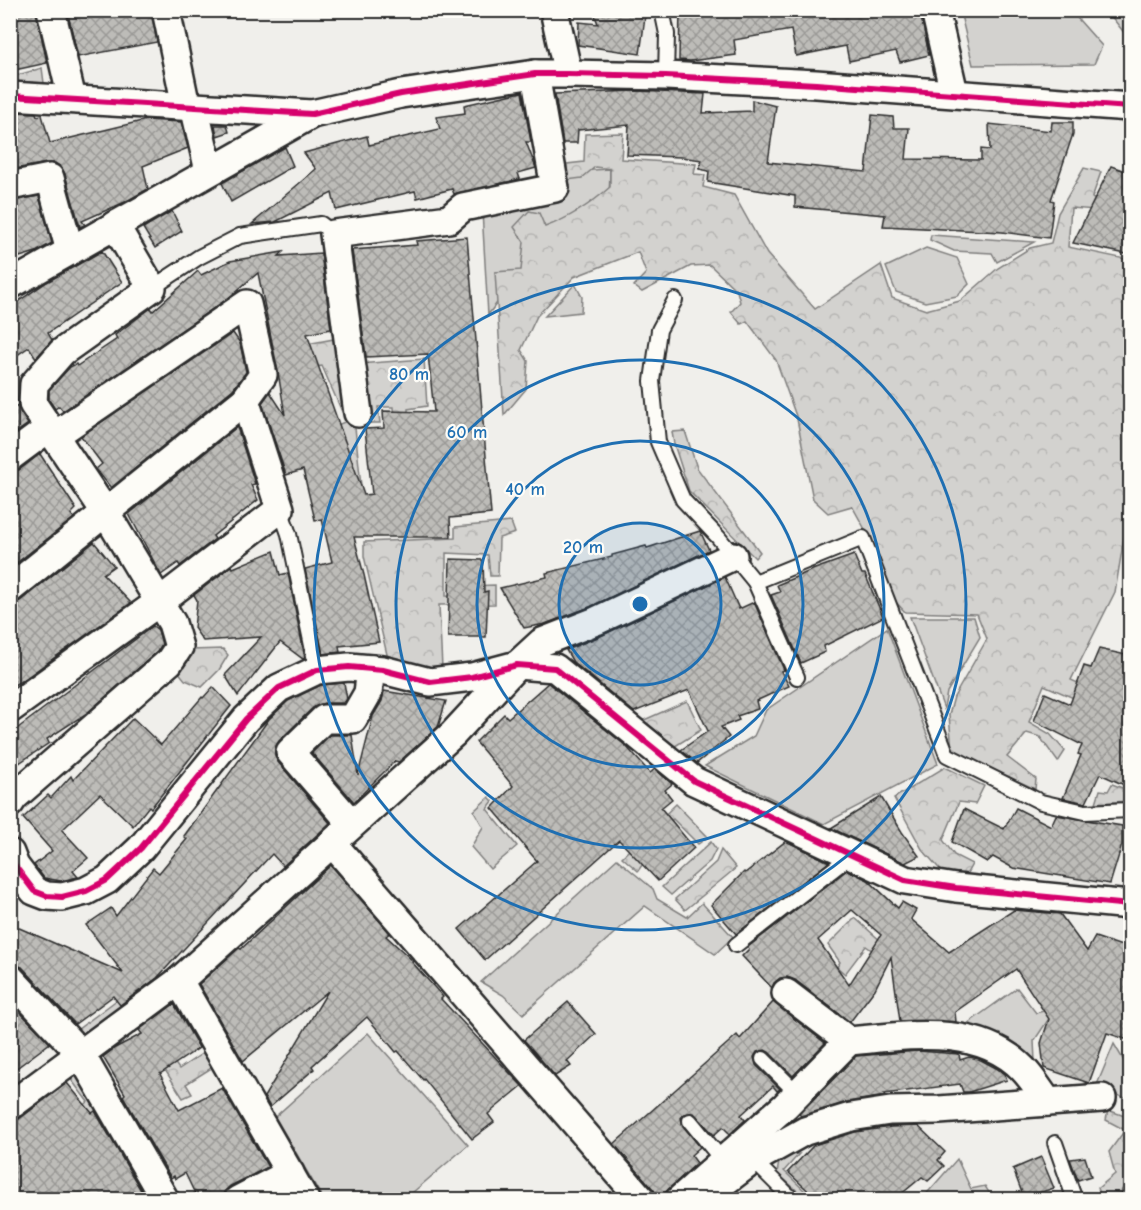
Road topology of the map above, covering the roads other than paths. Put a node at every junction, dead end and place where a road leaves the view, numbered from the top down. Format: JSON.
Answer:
{"nodes":[{"id":1,"x":51,"y":10,"type":"edge"},
{"id":2,"x":166,"y":10,"type":"edge"},
{"id":3,"x":554,"y":10,"type":"edge"},
{"id":4,"x":662,"y":10,"type":"edge"},
{"id":5,"x":935,"y":10,"type":"edge"},
{"id":6,"x":535,"y":74,"type":"junction"},
{"id":7,"x":568,"y":74,"type":"junction"},
{"id":8,"x":666,"y":76,"type":"junction"},
{"id":9,"x":954,"y":93,"type":"junction"},
{"id":10,"x":10,"y":96,"type":"edge"},
{"id":11,"x":72,"y":99,"type":"junction"},
{"id":12,"x":190,"y":106,"type":"junction"},
{"id":13,"x":1131,"y":107,"type":"edge"},
{"id":14,"x":312,"y":114,"type":"junction"},
{"id":15,"x":209,"y":171,"type":"junction"},
{"id":16,"x":10,"y":186,"type":"edge"},
{"id":17,"x":115,"y":225,"type":"junction"},
{"id":18,"x":334,"y":234,"type":"junction"},
{"id":19,"x":70,"y":251,"type":"junction"},
{"id":20,"x":10,"y":285,"type":"edge"},
{"id":21,"x":152,"y":288,"type":"junction"},
{"id":22,"x":675,"y":300,"type":"dead end"},
{"id":23,"x":245,"y":400,"type":"junction"},
{"id":24,"x":358,"y":413,"type":"dead end"},
{"id":25,"x":51,"y":432,"type":"junction"},
{"id":26,"x":10,"y":457,"type":"edge"},
{"id":27,"x":279,"y":508,"type":"junction"},
{"id":28,"x":106,"y":513,"type":"junction"},
{"id":29,"x":733,"y":556,"type":"junction"},
{"id":30,"x":755,"y":582,"type":"junction"},
{"id":31,"x":10,"y":589,"type":"edge"},
{"id":32,"x":159,"y":602,"type":"junction"},
{"id":33,"x":517,"y":665,"type":"junction"},
{"id":34,"x":371,"y":669,"type":"junction"},
{"id":35,"x":317,"y":670,"type":"junction"},
{"id":36,"x":797,"y":677,"type":"dead end"},
{"id":37,"x":10,"y":709,"type":"edge"},
{"id":38,"x":10,"y":803,"type":"edge"},
{"id":39,"x":1131,"y":810,"type":"edge"},
{"id":40,"x":352,"y":824,"type":"junction"},
{"id":41,"x":332,"y":843,"type":"junction"},
{"id":42,"x":10,"y":853,"type":"edge"},
{"id":43,"x":853,"y":855,"type":"junction"},
{"id":44,"x":1131,"y":905,"type":"edge"},
{"id":45,"x":736,"y":945,"type":"dead end"},
{"id":46,"x":10,"y":978,"type":"edge"},
{"id":47,"x":178,"y":981,"type":"junction"},
{"id":48,"x":786,"y":993,"type":"dead end"},
{"id":49,"x":849,"y":1041,"type":"junction"},
{"id":50,"x":80,"y":1053,"type":"junction"},
{"id":51,"x":763,"y":1059,"type":"dead end"},
{"id":52,"x":797,"y":1093,"type":"junction"},
{"id":53,"x":1102,"y":1098,"type":"dead end"},
{"id":54,"x":1048,"y":1102,"type":"junction"},
{"id":55,"x":10,"y":1106,"type":"edge"},
{"id":56,"x":690,"y":1121,"type":"dead end"},
{"id":57,"x":1055,"y":1143,"type":"dead end"},
{"id":58,"x":753,"y":1160,"type":"junction"},
{"id":59,"x":723,"y":1161,"type":"junction"},
{"id":60,"x":290,"y":1173,"type":"junction"},
{"id":61,"x":1131,"y":1195,"type":"edge"},
{"id":62,"x":165,"y":1200,"type":"edge"},
{"id":63,"x":238,"y":1200,"type":"edge"},
{"id":64,"x":305,"y":1200,"type":"edge"},
{"id":65,"x":642,"y":1200,"type":"edge"},
{"id":66,"x":679,"y":1200,"type":"edge"},
{"id":67,"x":705,"y":1200,"type":"edge"},
{"id":68,"x":793,"y":1200,"type":"edge"},
{"id":69,"x":1075,"y":1200,"type":"edge"},
{"id":70,"x":1130,"y":1200,"type":"edge"}],
"edges":[{"from":1,"to":11,"type":"street"},
{"from":2,"to":12,"type":"street"},
{"from":3,"to":7,"type":"street"},
{"from":4,"to":8,"type":"lane"},
{"from":5,"to":9,"type":"street"},
{"from":6,"to":7,"type":"street"},
{"from":6,"to":14,"type":"street"},
{"from":6,"to":18,"type":"street"},
{"from":7,"to":8,"type":"street"},
{"from":8,"to":9,"type":"street"},
{"from":9,"to":13,"type":"street"},
{"from":10,"to":11,"type":"street"},
{"from":11,"to":12,"type":"street"},
{"from":12,"to":14,"type":"street"},
{"from":12,"to":15,"type":"street"},
{"from":14,"to":15,"type":"street"},
{"from":15,"to":17,"type":"street"},
{"from":16,"to":19,"type":"street"},
{"from":17,"to":19,"type":"street"},
{"from":17,"to":21,"type":"street"},
{"from":18,"to":21,"type":"lane"},
{"from":18,"to":24,"type":"street"},
{"from":19,"to":20,"type":"street"},
{"from":21,"to":25,"type":"street"},
{"from":22,"to":29,"type":"lane"},
{"from":23,"to":25,"type":"street"},
{"from":23,"to":27,"type":"street"},
{"from":23,"to":28,"type":"street"},
{"from":25,"to":26,"type":"street"},
{"from":25,"to":28,"type":"street"},
{"from":27,"to":32,"type":"street"},
{"from":27,"to":35,"type":"lane"},
{"from":28,"to":31,"type":"street"},
{"from":28,"to":32,"type":"street"},
{"from":29,"to":30,"type":"lane"},
{"from":29,"to":33,"type":"street"},
{"from":30,"to":36,"type":"lane"},
{"from":30,"to":39,"type":"lane"},
{"from":32,"to":37,"type":"street"},
{"from":32,"to":38,"type":"street"},
{"from":33,"to":34,"type":"street"},
{"from":33,"to":40,"type":"street"},
{"from":33,"to":43,"type":"street"},
{"from":34,"to":35,"type":"street"},
{"from":34,"to":40,"type":"street"},
{"from":35,"to":42,"type":"street"},
{"from":40,"to":41,"type":"street"},
{"from":41,"to":47,"type":"street"},
{"from":41,"to":65,"type":"street"},
{"from":43,"to":44,"type":"street"},
{"from":43,"to":45,"type":"lane"},
{"from":46,"to":50,"type":"street"},
{"from":47,"to":50,"type":"street"},
{"from":47,"to":60,"type":"street"},
{"from":48,"to":49,"type":"street"},
{"from":49,"to":52,"type":"street"},
{"from":49,"to":54,"type":"street"},
{"from":50,"to":55,"type":"street"},
{"from":50,"to":62,"type":"street"},
{"from":51,"to":52,"type":"lane"},
{"from":52,"to":59,"type":"street"},
{"from":53,"to":54,"type":"street"},
{"from":54,"to":58,"type":"street"},
{"from":56,"to":59,"type":"lane"},
{"from":57,"to":69,"type":"lane"},
{"from":58,"to":67,"type":"street"},
{"from":58,"to":68,"type":"lane"},
{"from":59,"to":66,"type":"street"},
{"from":60,"to":63,"type":"street"},
{"from":60,"to":64,"type":"street"},
{"from":61,"to":70,"type":"lane"}]}
